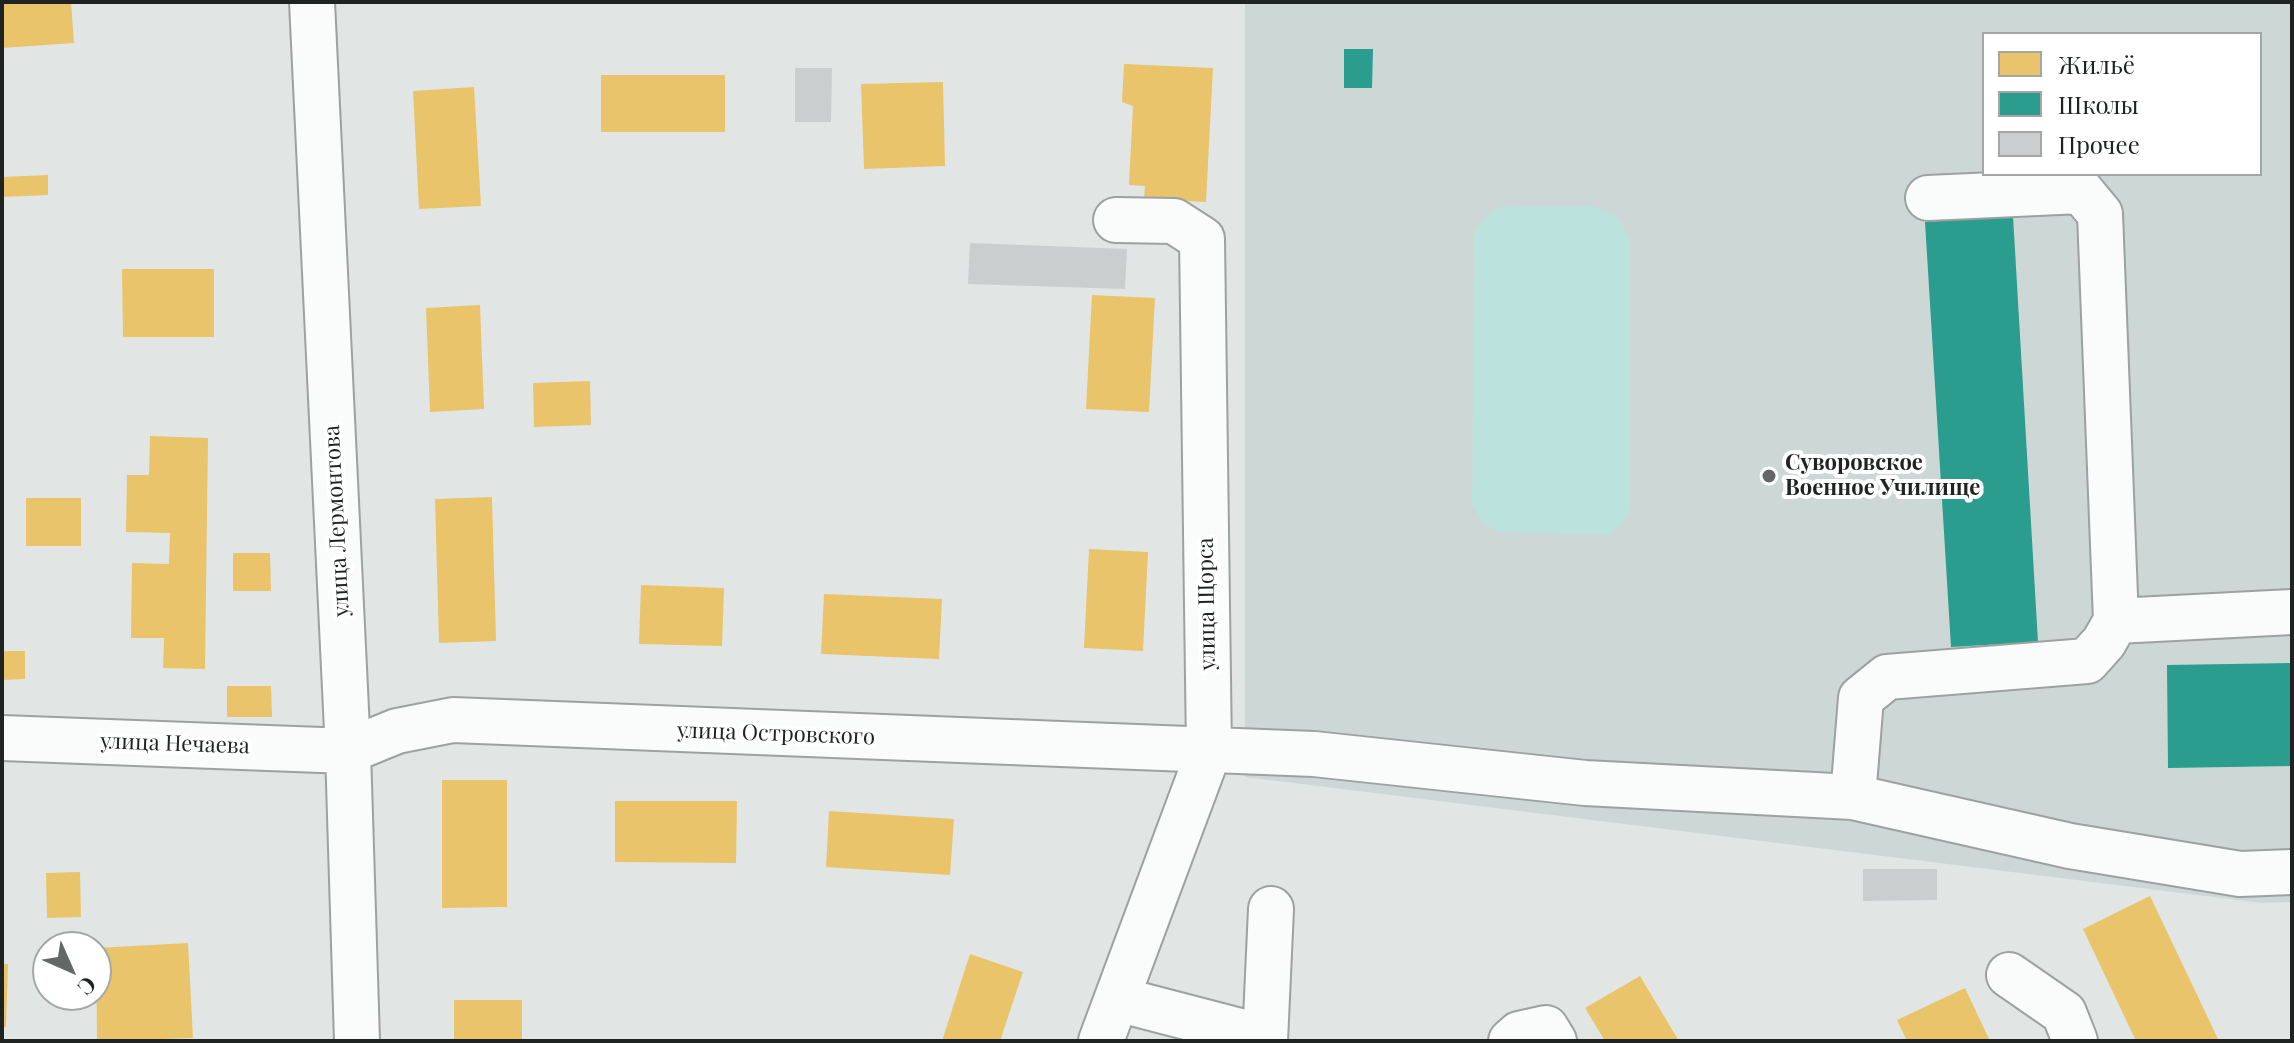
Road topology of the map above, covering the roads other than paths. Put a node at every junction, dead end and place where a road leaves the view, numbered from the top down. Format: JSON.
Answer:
{"nodes":[{"id":1,"x":312,"y":2,"type":"edge"},
{"id":2,"x":1928,"y":198,"type":"dead end"},
{"id":3,"x":1116,"y":220,"type":"dead end"},
{"id":4,"x":2292,"y":612,"type":"edge"},
{"id":5,"x":2116,"y":621,"type":"junction"},
{"id":6,"x":2,"y":738,"type":"edge"},
{"id":7,"x":348,"y":751,"type":"junction"},
{"id":8,"x":1209,"y":751,"type":"junction"},
{"id":9,"x":1853,"y":797,"type":"junction"},
{"id":10,"x":2292,"y":872,"type":"edge"},
{"id":11,"x":1271,"y":909,"type":"dead end"},
{"id":12,"x":2009,"y":975,"type":"dead end"},
{"id":13,"x":1117,"y":999,"type":"junction"},
{"id":14,"x":1264,"y":1039,"type":"edge"},
{"id":15,"x":357,"y":1041,"type":"edge"},
{"id":16,"x":1101,"y":1041,"type":"edge"},
{"id":17,"x":1511,"y":1041,"type":"edge"},
{"id":18,"x":1554,"y":1041,"type":"edge"},
{"id":19,"x":2075,"y":1041,"type":"edge"}],
"edges":[{"from":1,"to":7,"type":"street","name":"улица Лермонтова"},
{"from":2,"to":5,"type":"street"},
{"from":3,"to":8,"type":"street","name":"улица Щорса"},
{"from":4,"to":5,"type":"street"},
{"from":5,"to":9,"type":"street"},
{"from":6,"to":7,"type":"street","name":"улица Нечаева"},
{"from":7,"to":8,"type":"street","name":"улица Островского"},
{"from":7,"to":15,"type":"street","name":"улица Лермонтова"},
{"from":8,"to":9,"type":"street","name":"улица Островского"},
{"from":8,"to":13,"type":"street","name":"улица Щорса"},
{"from":9,"to":10,"type":"street","name":"улица Островского"},
{"from":11,"to":14,"type":"street"},
{"from":12,"to":19,"type":"street"},
{"from":13,"to":14,"type":"street"},
{"from":13,"to":16,"type":"street","name":"улица Щорса"},
{"from":17,"to":18,"type":"street"}]}
